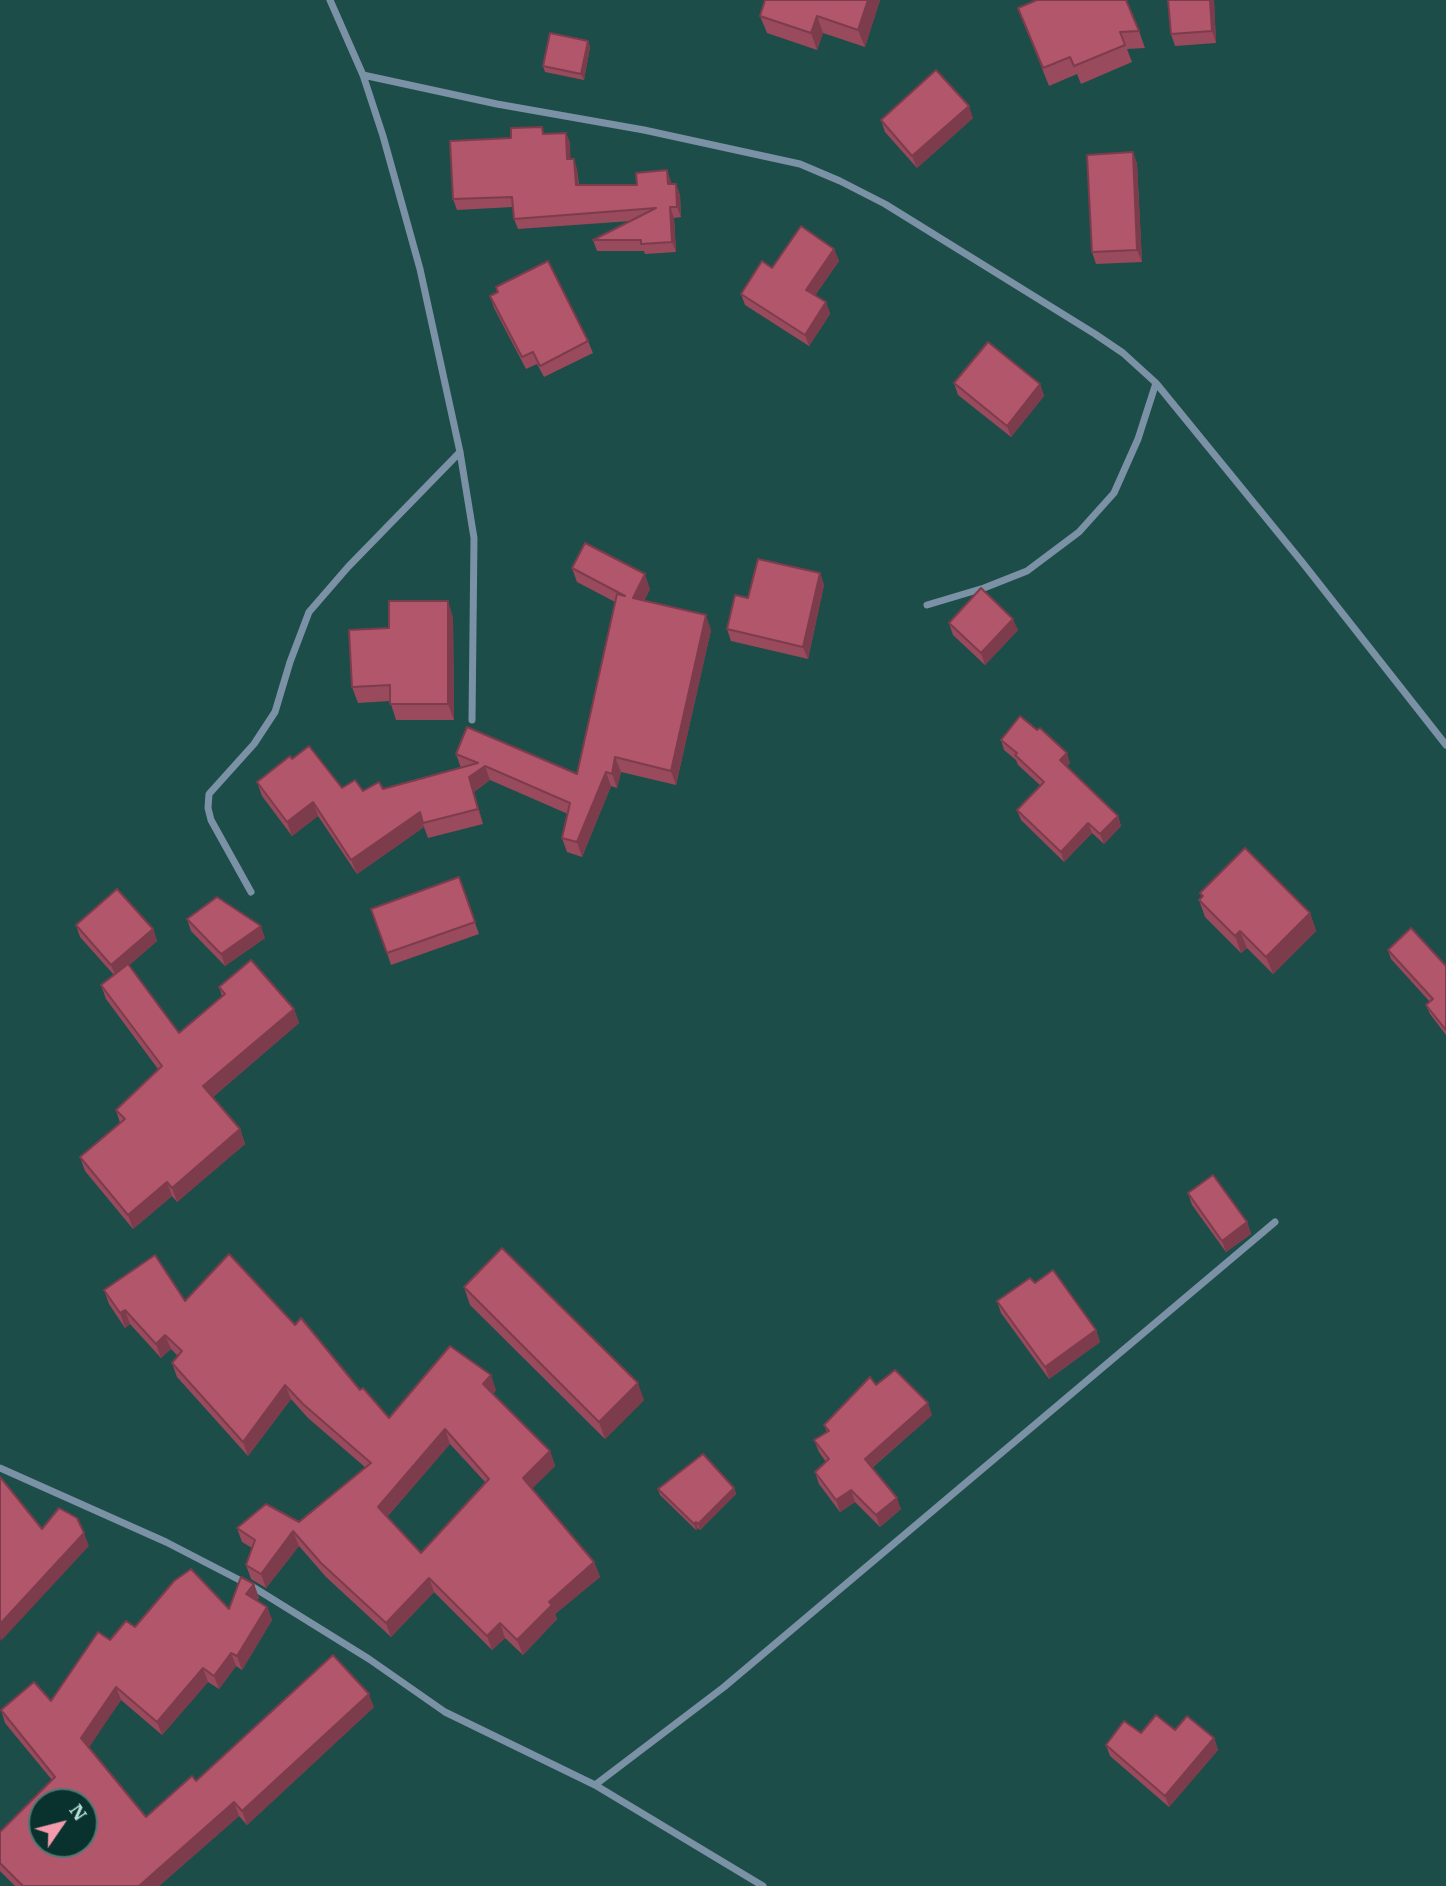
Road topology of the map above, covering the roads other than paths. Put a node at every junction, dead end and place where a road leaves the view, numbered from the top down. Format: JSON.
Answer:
{"nodes":[{"id":1,"x":330,"y":0,"type":"edge"},
{"id":2,"x":363,"y":75,"type":"junction"},
{"id":3,"x":1156,"y":383,"type":"junction"},
{"id":4,"x":460,"y":452,"type":"junction"},
{"id":5,"x":927,"y":605,"type":"dead end"},
{"id":6,"x":472,"y":720,"type":"dead end"},
{"id":7,"x":1446,"y":745,"type":"edge"},
{"id":8,"x":251,"y":892,"type":"dead end"},
{"id":9,"x":1275,"y":1222,"type":"dead end"},
{"id":10,"x":0,"y":1468,"type":"edge"},
{"id":11,"x":595,"y":1786,"type":"junction"},
{"id":12,"x":763,"y":1886,"type":"edge"}],
"edges":[{"from":1,"to":2,"type":"street"},
{"from":2,"to":3,"type":"street"},
{"from":2,"to":4,"type":"street"},
{"from":3,"to":5,"type":"street"},
{"from":3,"to":7,"type":"street"},
{"from":4,"to":6,"type":"street"},
{"from":4,"to":8,"type":"street"},
{"from":9,"to":11,"type":"street"},
{"from":10,"to":11,"type":"street"},
{"from":11,"to":12,"type":"street"}]}
